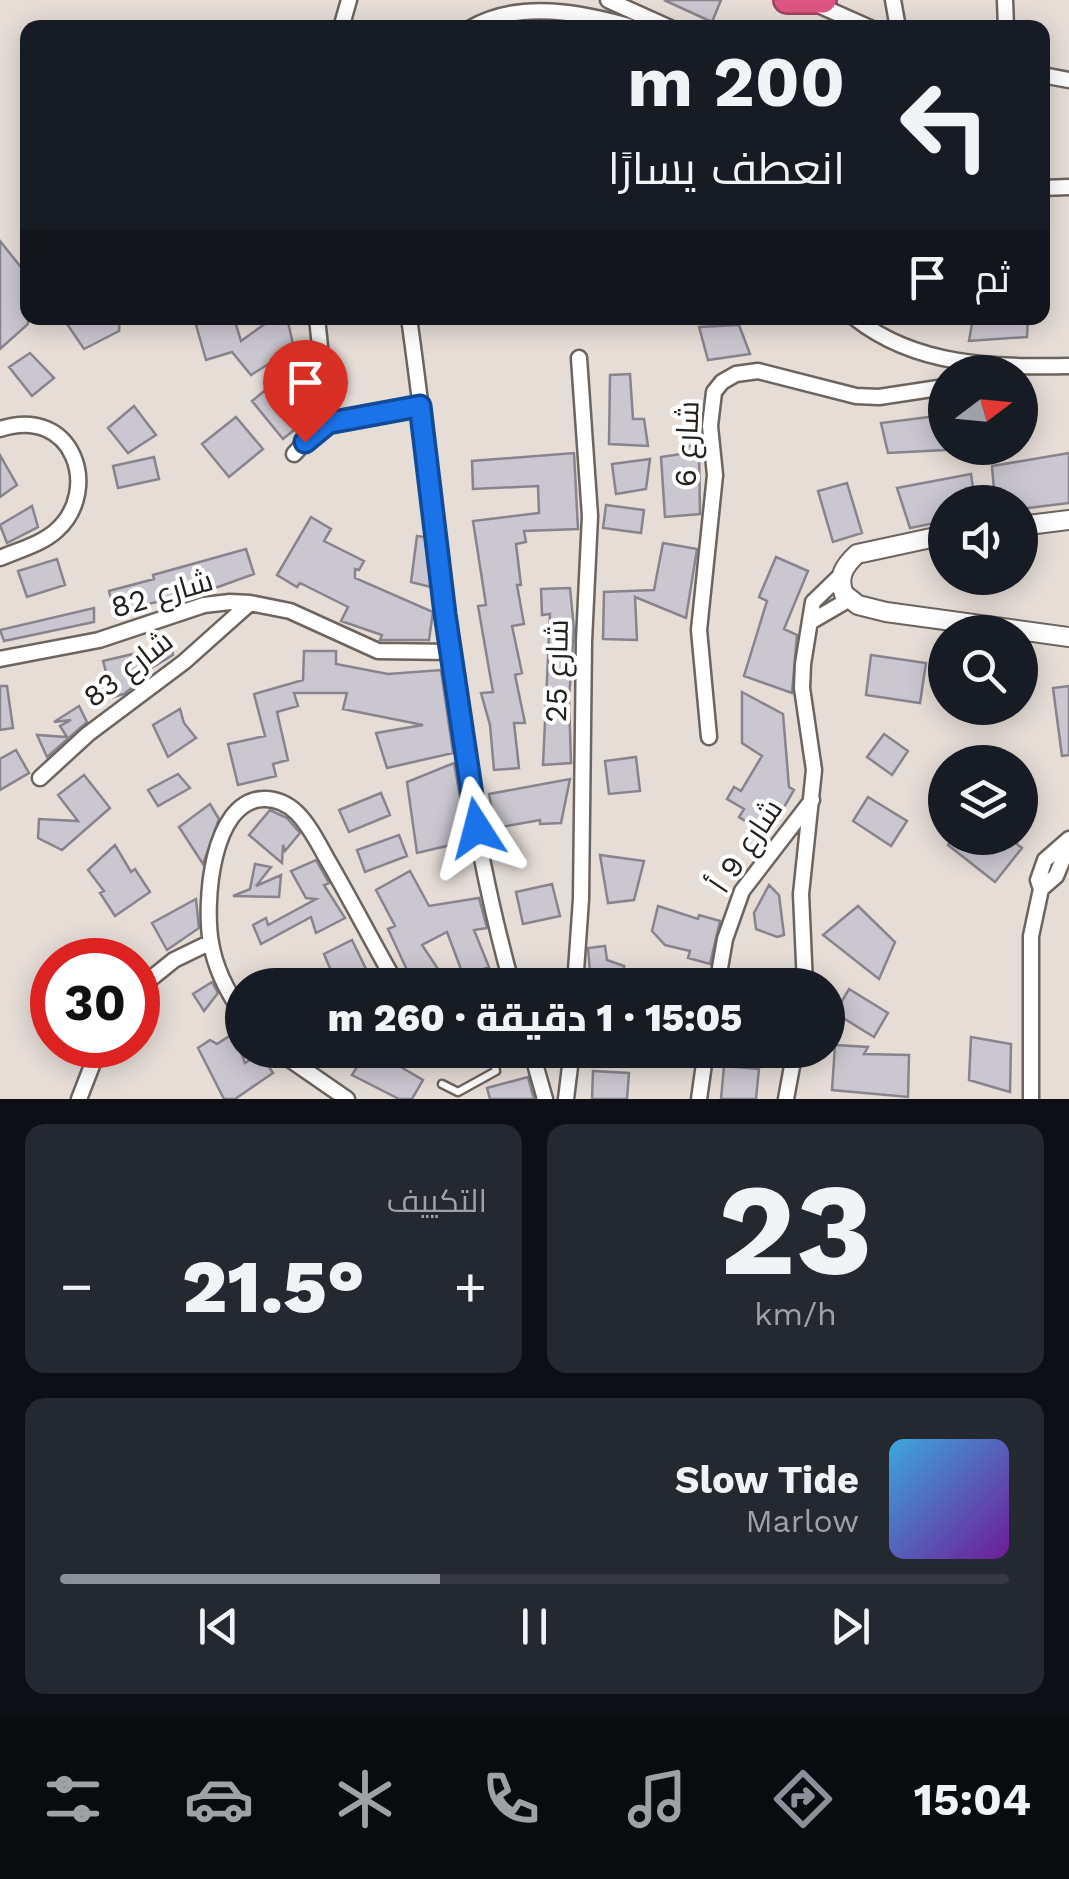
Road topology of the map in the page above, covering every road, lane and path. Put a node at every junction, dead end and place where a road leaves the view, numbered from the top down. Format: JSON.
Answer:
{"nodes":[{"id":1,"x":608,"y":0,"type":"edge"},
{"id":2,"x":808,"y":1,"type":"edge"},
{"id":3,"x":485,"y":20,"type":"edge"},
{"id":4,"x":604,"y":20,"type":"edge"},
{"id":5,"x":652,"y":20,"type":"edge"},
{"id":6,"x":852,"y":20,"type":"edge"},
{"id":7,"x":318,"y":325,"type":"edge"},
{"id":8,"x":410,"y":325,"type":"edge"},
{"id":9,"x":867,"y":325,"type":"edge"},
{"id":10,"x":928,"y":355,"type":"edge"},
{"id":11,"x":580,"y":358,"type":"dead end"},
{"id":12,"x":1069,"y":366,"type":"edge"},
{"id":13,"x":1038,"y":368,"type":"edge"},
{"id":14,"x":928,"y":390,"type":"edge"},
{"id":15,"x":420,"y":406,"type":"junction"},
{"id":16,"x":328,"y":423,"type":"junction"},
{"id":17,"x":0,"y":429,"type":"edge"},
{"id":18,"x":294,"y":454,"type":"dead end"},
{"id":19,"x":1069,"y":520,"type":"edge"},
{"id":20,"x":1038,"y":524,"type":"edge"},
{"id":21,"x":928,"y":538,"type":"edge"},
{"id":22,"x":0,"y":558,"type":"edge"},
{"id":23,"x":841,"y":575,"type":"junction"},
{"id":24,"x":848,"y":600,"type":"junction"},
{"id":25,"x":250,"y":602,"type":"junction"},
{"id":26,"x":812,"y":621,"type":"junction"},
{"id":27,"x":1069,"y":638,"type":"edge"},
{"id":28,"x":451,"y":652,"type":"junction"},
{"id":29,"x":0,"y":659,"type":"edge"},
{"id":30,"x":708,"y":737,"type":"dead end"},
{"id":31,"x":40,"y":778,"type":"dead end"},
{"id":32,"x":813,"y":799,"type":"junction"},
{"id":33,"x":1069,"y":842,"type":"edge"},
{"id":34,"x":211,"y":942,"type":"junction"},
{"id":35,"x":387,"y":968,"type":"edge"},
{"id":36,"x":506,"y":968,"type":"edge"},
{"id":37,"x":577,"y":968,"type":"edge"},
{"id":38,"x":720,"y":968,"type":"edge"},
{"id":39,"x":804,"y":968,"type":"edge"},
{"id":40,"x":160,"y":971,"type":"edge"},
{"id":41,"x":225,"y":980,"type":"edge"},
{"id":42,"x":91,"y":1068,"type":"edge"},
{"id":43,"x":302,"y":1068,"type":"edge"},
{"id":44,"x":496,"y":1068,"type":"edge"},
{"id":45,"x":536,"y":1068,"type":"edge"},
{"id":46,"x":570,"y":1068,"type":"edge"},
{"id":47,"x":703,"y":1068,"type":"edge"},
{"id":48,"x":792,"y":1068,"type":"edge"},
{"id":49,"x":442,"y":1084,"type":"dead end"},
{"id":50,"x":79,"y":1099,"type":"edge"},
{"id":51,"x":347,"y":1099,"type":"edge"},
{"id":52,"x":545,"y":1099,"type":"edge"},
{"id":53,"x":566,"y":1099,"type":"edge"},
{"id":54,"x":699,"y":1099,"type":"edge"},
{"id":55,"x":786,"y":1099,"type":"edge"},
{"id":56,"x":1031,"y":1099,"type":"edge"}],
"edges":[{"from":1,"to":5,"type":"street"},
{"from":2,"to":6,"type":"street"},
{"from":3,"to":4,"type":"street"},
{"from":7,"to":16,"type":"street"},
{"from":8,"to":15,"type":"street"},
{"from":9,"to":10,"type":"street"},
{"from":11,"to":37,"type":"street","name":"شارع 25"},
{"from":12,"to":13,"type":"street"},
{"from":14,"to":30,"type":"street","name":"شارع 6"},
{"from":15,"to":16,"type":"street"},
{"from":15,"to":28,"type":"street"},
{"from":16,"to":18,"type":"street"},
{"from":17,"to":22,"type":"street"},
{"from":19,"to":20,"type":"street"},
{"from":21,"to":23,"type":"street"},
{"from":23,"to":24,"type":"street"},
{"from":23,"to":26,"type":"street"},
{"from":24,"to":26,"type":"street"},
{"from":24,"to":27,"type":"street"},
{"from":25,"to":28,"type":"street","name":"شارع 82"},
{"from":25,"to":29,"type":"street","name":"شارع 82"},
{"from":25,"to":31,"type":"street","name":"شارع 83"},
{"from":26,"to":32,"type":"street"},
{"from":28,"to":36,"type":"street"},
{"from":32,"to":38,"type":"street","name":"شارع 9 أ"},
{"from":32,"to":39,"type":"street"},
{"from":33,"to":56,"type":"street"},
{"from":34,"to":35,"type":"street"},
{"from":34,"to":40,"type":"street"},
{"from":34,"to":41,"type":"street"},
{"from":42,"to":50,"type":"street"},
{"from":43,"to":51,"type":"street"},
{"from":44,"to":49,"type":"lane"},
{"from":45,"to":52,"type":"street"},
{"from":46,"to":53,"type":"street"},
{"from":47,"to":54,"type":"street"},
{"from":48,"to":55,"type":"street"}]}
